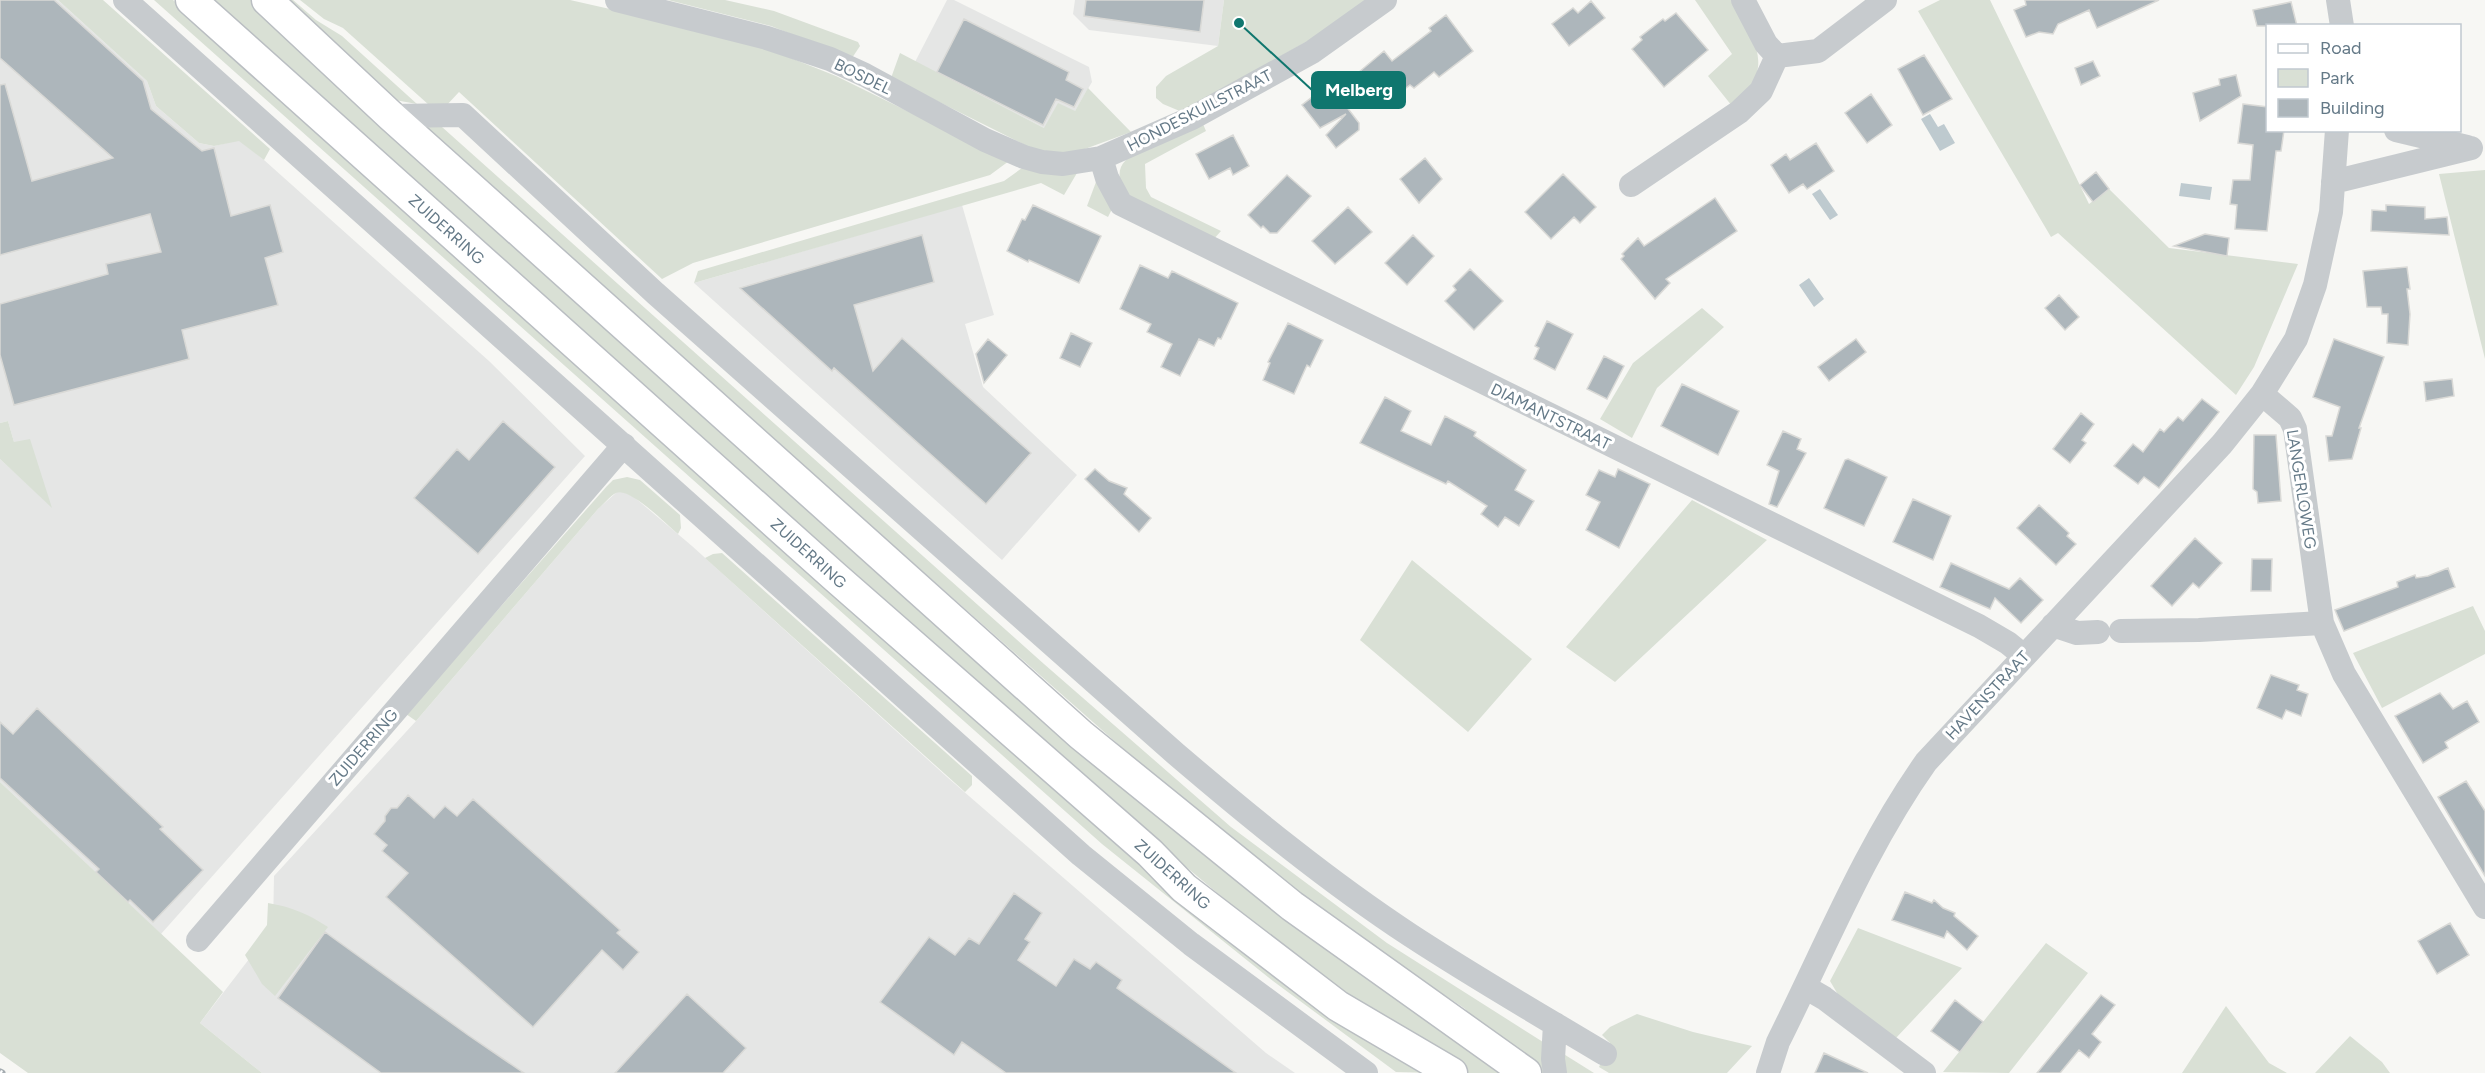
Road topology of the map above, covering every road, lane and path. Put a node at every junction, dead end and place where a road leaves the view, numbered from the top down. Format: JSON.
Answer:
{"nodes":[{"id":1,"x":125,"y":0,"type":"edge"},
{"id":2,"x":191,"y":0,"type":"edge"},
{"id":3,"x":267,"y":0,"type":"edge"},
{"id":4,"x":617,"y":0,"type":"edge"},
{"id":5,"x":1385,"y":0,"type":"edge"},
{"id":6,"x":1743,"y":0,"type":"edge"},
{"id":7,"x":1885,"y":0,"type":"edge"},
{"id":8,"x":2338,"y":0,"type":"edge"},
{"id":9,"x":2342,"y":24,"type":"edge"},
{"id":10,"x":1777,"y":56,"type":"junction"},
{"id":11,"x":391,"y":116,"type":"junction"},
{"id":12,"x":2337,"y":132,"type":"edge"},
{"id":13,"x":2405,"y":132,"type":"edge"},
{"id":14,"x":2478,"y":148,"type":"edge"},
{"id":15,"x":1101,"y":158,"type":"junction"},
{"id":16,"x":2333,"y":182,"type":"junction"},
{"id":17,"x":1631,"y":186,"type":"dead end"},
{"id":18,"x":2262,"y":394,"type":"junction"},
{"id":19,"x":624,"y":445,"type":"junction"},
{"id":20,"x":2322,"y":623,"type":"junction"},
{"id":21,"x":2053,"y":625,"type":"junction"},
{"id":22,"x":2024,"y":656,"type":"junction"},
{"id":23,"x":2485,"y":907,"type":"edge"},
{"id":24,"x":198,"y":940,"type":"dead end"},
{"id":25,"x":1805,"y":987,"type":"junction"},
{"id":26,"x":1555,"y":1024,"type":"junction"},
{"id":27,"x":1778,"y":1042,"type":"junction"},
{"id":28,"x":1605,"y":1054,"type":"dead end"},
{"id":29,"x":1366,"y":1073,"type":"edge"},
{"id":30,"x":1452,"y":1073,"type":"edge"},
{"id":31,"x":1526,"y":1073,"type":"edge"},
{"id":32,"x":1555,"y":1073,"type":"edge"},
{"id":33,"x":1753,"y":1073,"type":"edge"},
{"id":34,"x":1768,"y":1073,"type":"edge"},
{"id":35,"x":1924,"y":1073,"type":"edge"}],
"edges":[{"from":1,"to":19,"type":"street"},
{"from":2,"to":30,"type":"main road","name":"ZUIDERRING"},
{"from":3,"to":11,"type":"main road"},
{"from":4,"to":15,"type":"street","name":"BOSDEL"},
{"from":5,"to":15,"type":"street","name":"HONDESKUILSTRAAT"},
{"from":6,"to":10,"type":"street"},
{"from":7,"to":10,"type":"street"},
{"from":8,"to":9,"type":"street"},
{"from":10,"to":17,"type":"street"},
{"from":11,"to":26,"type":"street"},
{"from":11,"to":31,"type":"main road"},
{"from":12,"to":16,"type":"street"},
{"from":13,"to":14,"type":"street"},
{"from":14,"to":16,"type":"street"},
{"from":15,"to":22,"type":"street","name":"DIAMANTSTRAAT"},
{"from":16,"to":18,"type":"street"},
{"from":18,"to":20,"type":"street","name":"LANGERLOWEG"},
{"from":18,"to":21,"type":"street","name":"HAVENSTRAAT"},
{"from":19,"to":24,"type":"street","name":"ZUIDERRING"},
{"from":19,"to":29,"type":"street"},
{"from":20,"to":21,"type":"street"},
{"from":20,"to":23,"type":"street","name":"LANGERLOWEG"},
{"from":21,"to":22,"type":"street","name":"HAVENSTRAAT"},
{"from":22,"to":25,"type":"street","name":"HAVENSTRAAT"},
{"from":25,"to":27,"type":"street","name":"HAVENSTRAAT"},
{"from":25,"to":35,"type":"street"},
{"from":26,"to":28,"type":"street"},
{"from":26,"to":32,"type":"street"},
{"from":27,"to":33,"type":"street","name":"HAVENSTRAAT"},
{"from":27,"to":34,"type":"street","name":"HAVENSTRAAT"}]}
